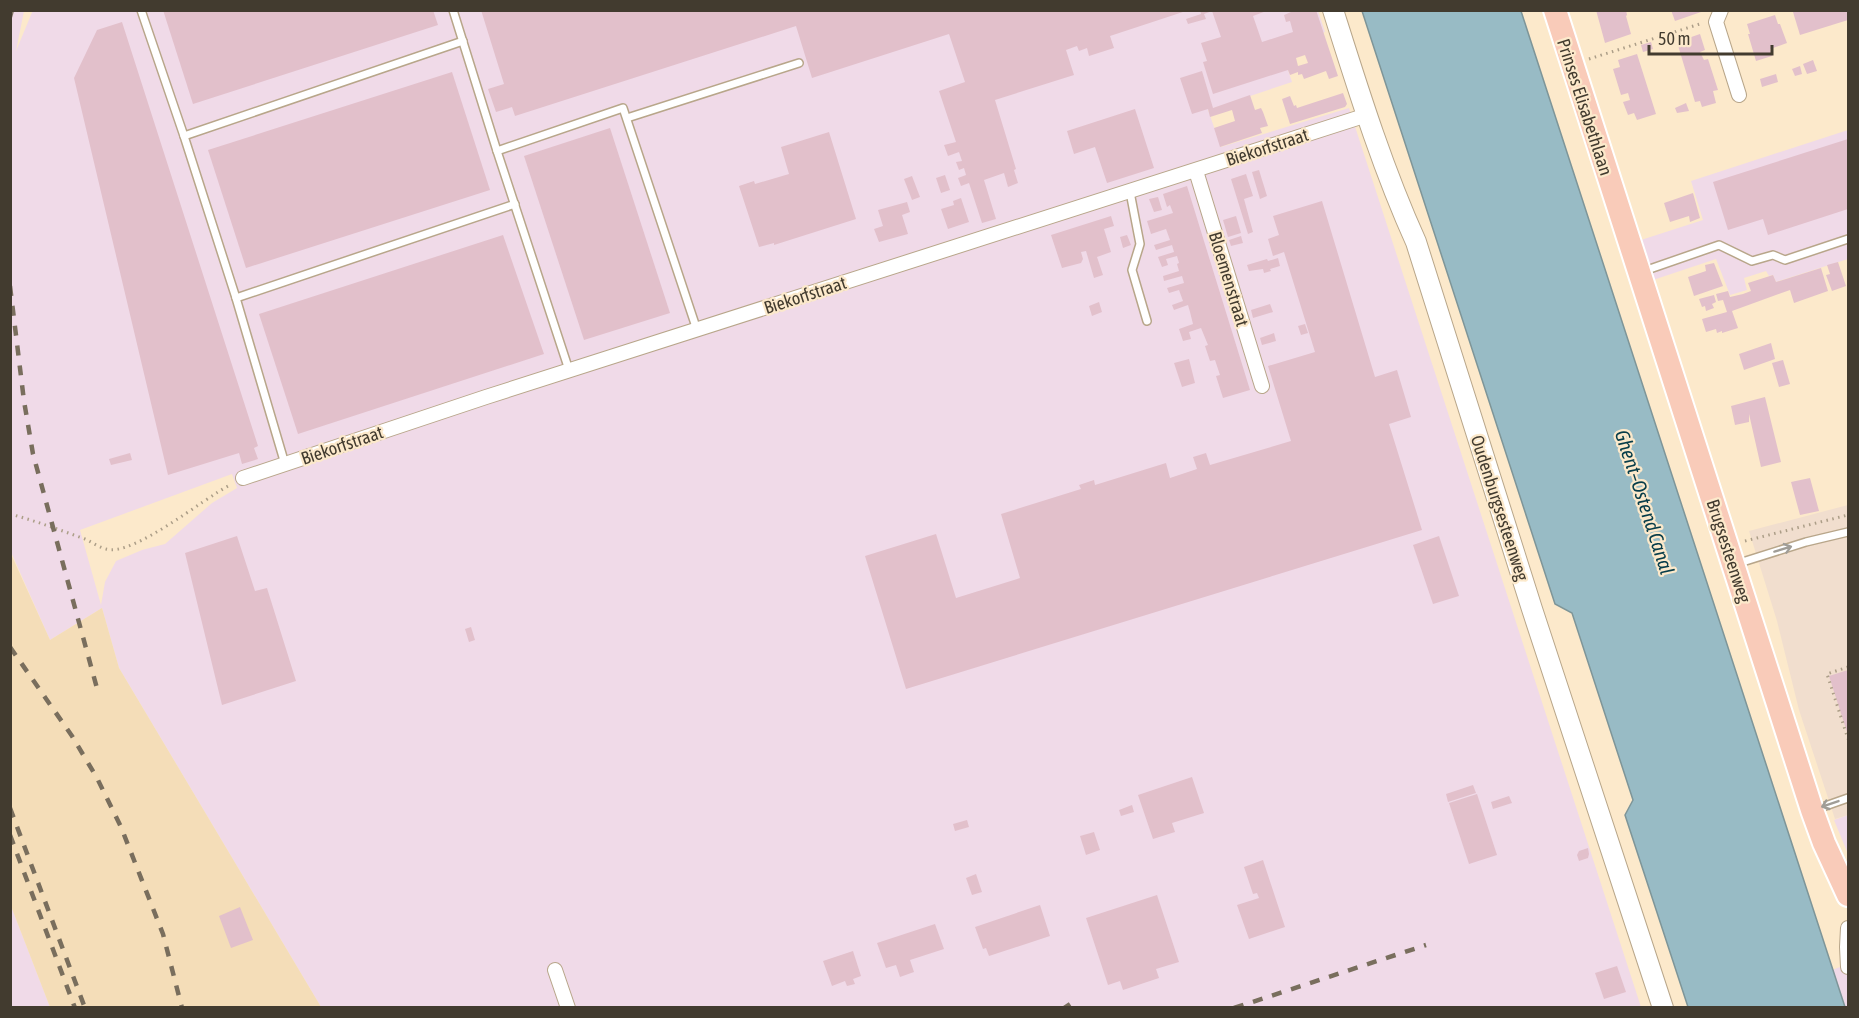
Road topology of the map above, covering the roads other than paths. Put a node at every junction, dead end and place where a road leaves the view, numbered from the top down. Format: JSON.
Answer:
{"nodes":[{"id":1,"x":141,"y":10,"type":"edge"},
{"id":2,"x":453,"y":10,"type":"edge"},
{"id":3,"x":1333,"y":10,"type":"edge"},
{"id":4,"x":1555,"y":10,"type":"edge"},
{"id":5,"x":1719,"y":14,"type":"edge"},
{"id":6,"x":463,"y":41,"type":"junction"},
{"id":7,"x":799,"y":63,"type":"dead end"},
{"id":8,"x":1739,"y":95,"type":"dead end"},
{"id":9,"x":1367,"y":115,"type":"junction"},
{"id":10,"x":627,"y":118,"type":"junction"},
{"id":11,"x":184,"y":136,"type":"junction"},
{"id":12,"x":497,"y":150,"type":"junction"},
{"id":13,"x":1196,"y":171,"type":"junction"},
{"id":14,"x":1130,"y":192,"type":"junction"},
{"id":15,"x":515,"y":204,"type":"junction"},
{"id":16,"x":1616,"y":204,"type":"joint"},
{"id":17,"x":1848,"y":239,"type":"edge"},
{"id":18,"x":1639,"y":273,"type":"junction"},
{"id":19,"x":236,"y":298,"type":"junction"},
{"id":20,"x":1147,"y":321,"type":"dead end"},
{"id":21,"x":697,"y":330,"type":"junction"},
{"id":22,"x":569,"y":370,"type":"junction"},
{"id":23,"x":1262,"y":386,"type":"dead end"},
{"id":24,"x":285,"y":465,"type":"junction"},
{"id":25,"x":243,"y":478,"type":"road end"},
{"id":26,"x":1848,"y":532,"type":"edge"},
{"id":27,"x":1730,"y":555,"type":"junction"},
{"id":28,"x":1848,"y":798,"type":"edge"},
{"id":29,"x":1812,"y":810,"type":"junction"},
{"id":30,"x":1848,"y":895,"type":"edge"},
{"id":31,"x":1848,"y":928,"type":"edge"},
{"id":32,"x":1848,"y":967,"type":"edge"},
{"id":33,"x":555,"y":970,"type":"dead end"},
{"id":34,"x":568,"y":1008,"type":"edge"},
{"id":35,"x":1663,"y":1008,"type":"edge"}],
"edges":[{"from":1,"to":11,"type":"lane"},
{"from":2,"to":6,"type":"lane"},
{"from":3,"to":9,"type":"street","name":"Oudenburgsesteenweg"},
{"from":4,"to":16,"type":"main road","name":"Prinses Elisabethlaan"},
{"from":5,"to":8,"type":"street"},
{"from":6,"to":11,"type":"lane"},
{"from":6,"to":12,"type":"lane"},
{"from":7,"to":10,"type":"lane"},
{"from":9,"to":13,"type":"street","name":"Biekorfstraat"},
{"from":9,"to":35,"type":"street","name":"Oudenburgsesteenweg"},
{"from":10,"to":12,"type":"lane"},
{"from":10,"to":21,"type":"lane"},
{"from":11,"to":19,"type":"lane"},
{"from":12,"to":15,"type":"lane"},
{"from":13,"to":14,"type":"street","name":"Biekorfstraat"},
{"from":13,"to":23,"type":"street","name":"Bloemenstraat"},
{"from":14,"to":20,"type":"lane"},
{"from":14,"to":21,"type":"street","name":"Biekorfstraat"},
{"from":15,"to":19,"type":"lane"},
{"from":15,"to":22,"type":"lane"},
{"from":16,"to":18,"type":"main road","name":"Brugsesteenweg"},
{"from":17,"to":18,"type":"lane"},
{"from":18,"to":27,"type":"main road","name":"Brugsesteenweg"},
{"from":19,"to":24,"type":"lane"},
{"from":21,"to":22,"type":"street","name":"Biekorfstraat"},
{"from":22,"to":24,"type":"street","name":"Biekorfstraat"},
{"from":24,"to":25,"type":"street","name":"Biekorfstraat"},
{"from":27,"to":26,"type":"lane","one_way":true},
{"from":27,"to":29,"type":"main road","name":"Brugsesteenweg"},
{"from":28,"to":29,"type":"lane","one_way":true},
{"from":29,"to":30,"type":"main road","name":"Brugsesteenweg"},
{"from":31,"to":32,"type":"street"},
{"from":33,"to":34,"type":"street"}]}
